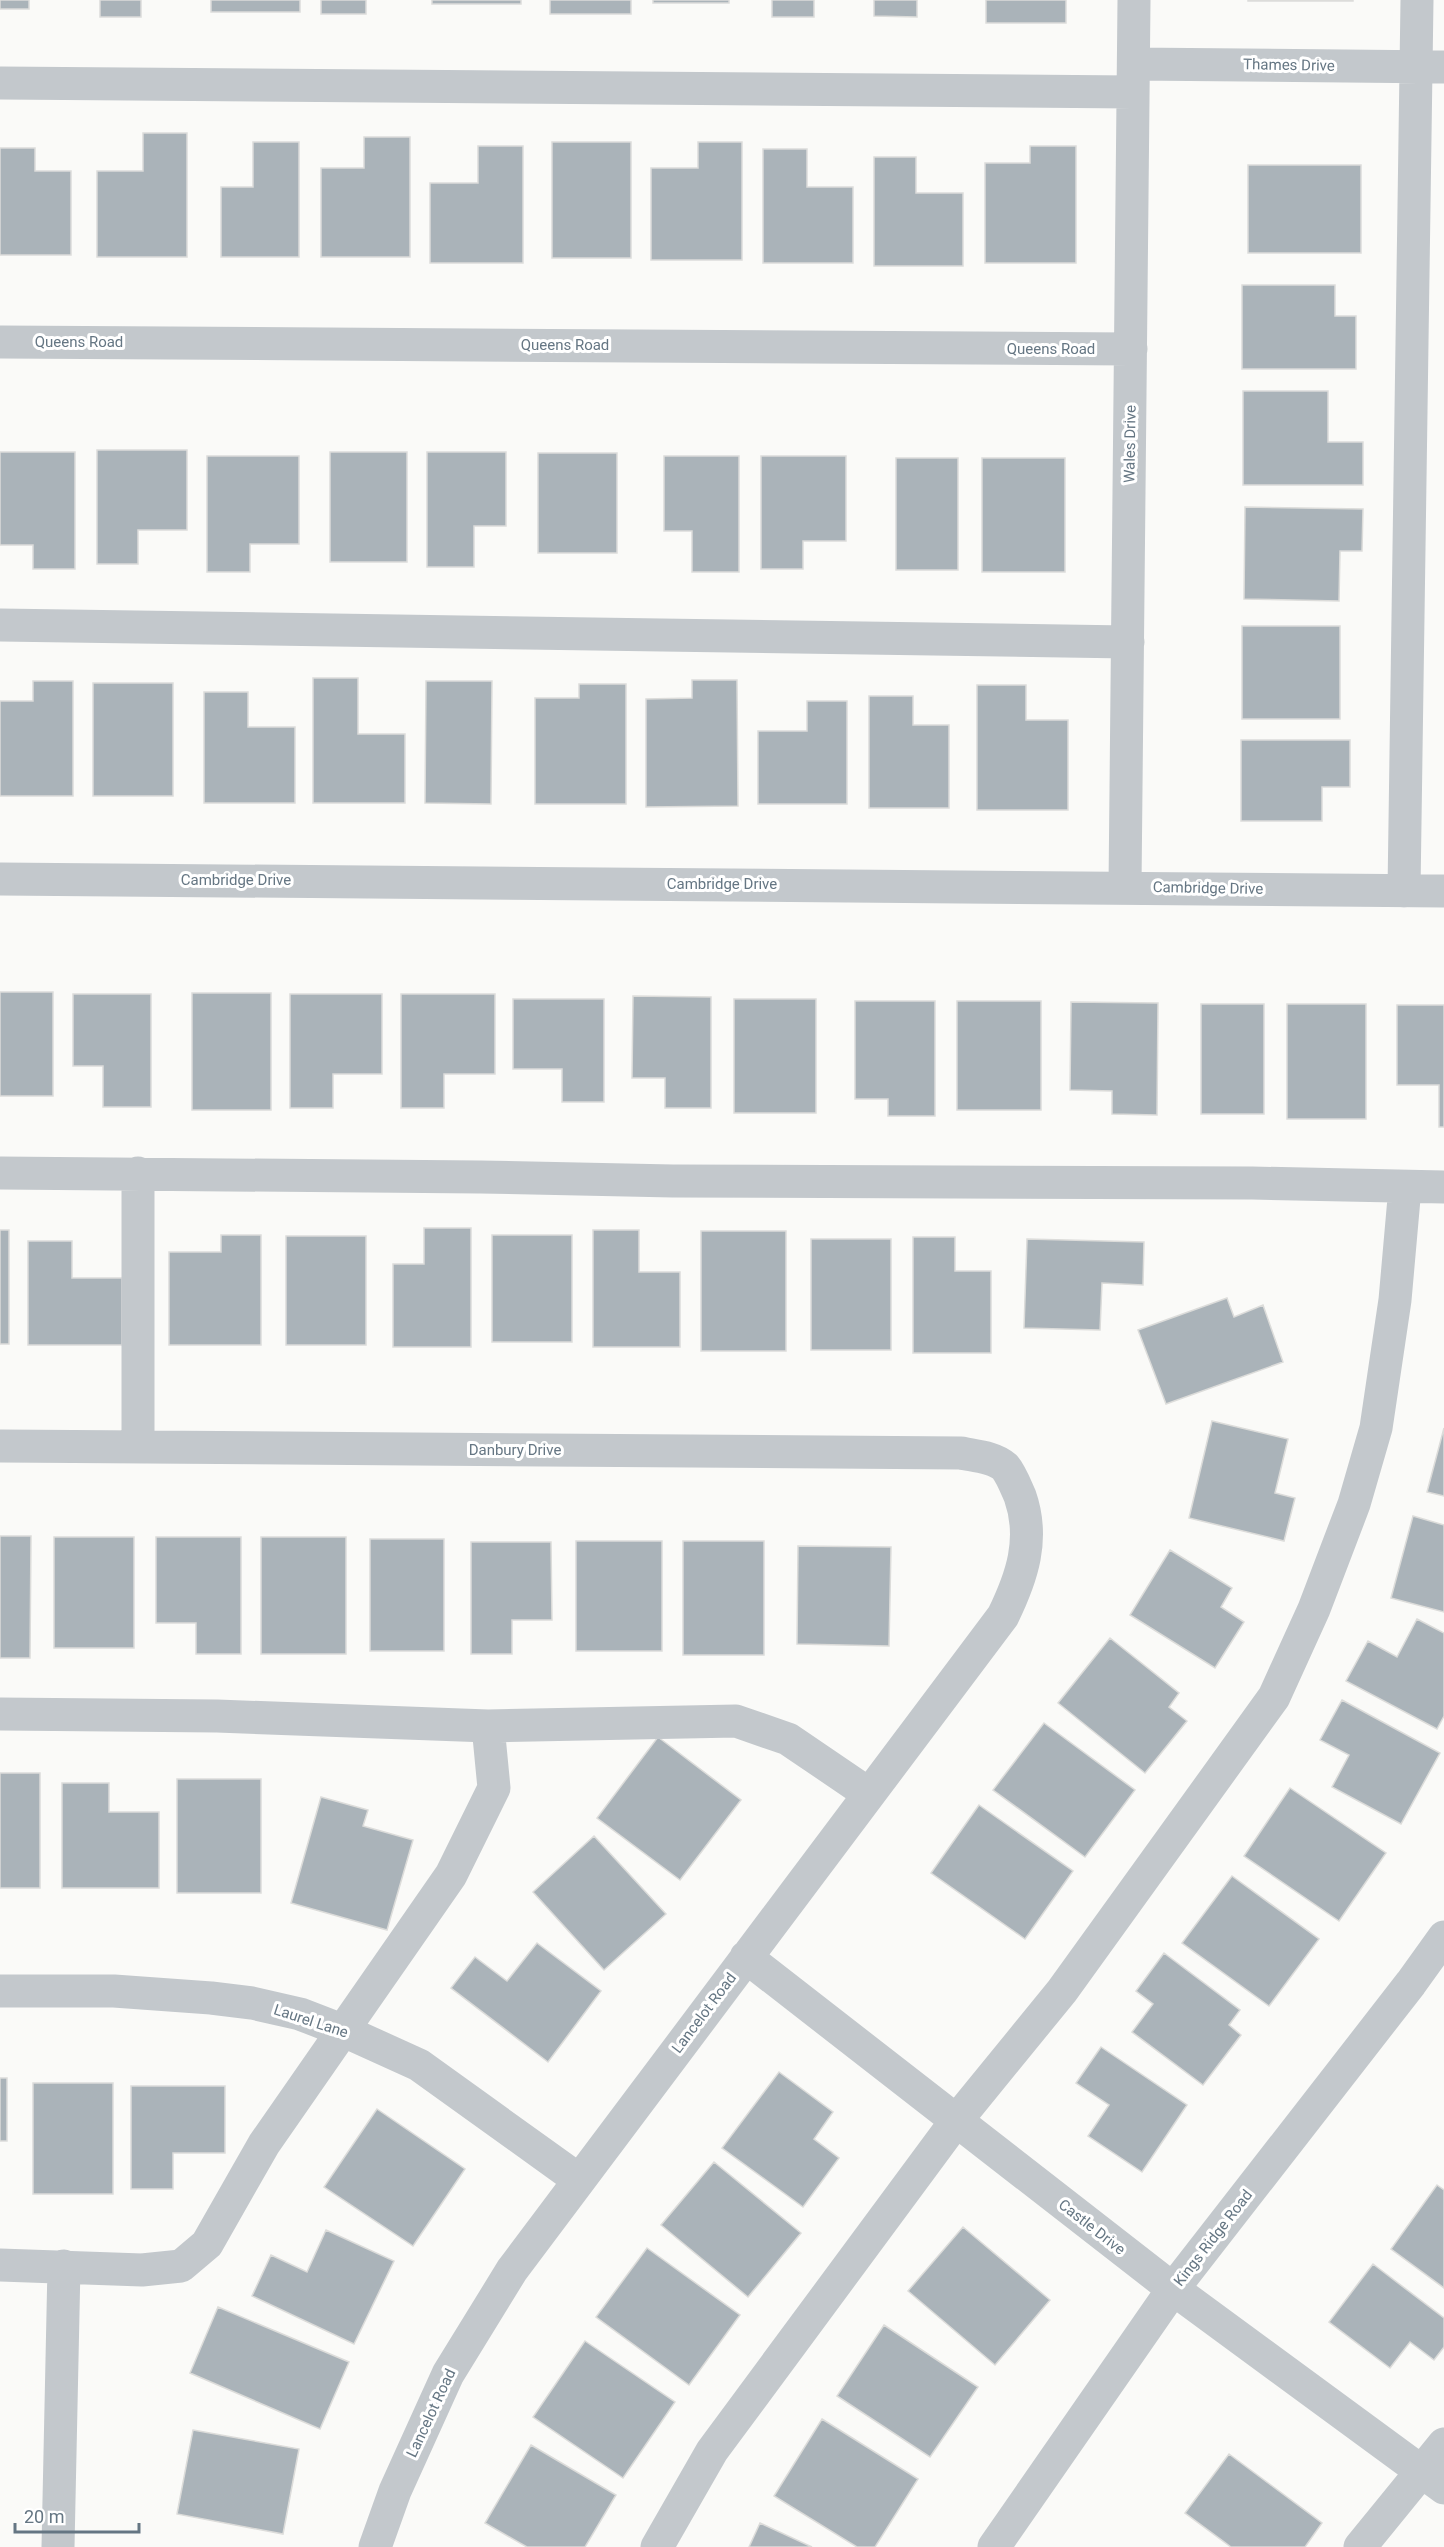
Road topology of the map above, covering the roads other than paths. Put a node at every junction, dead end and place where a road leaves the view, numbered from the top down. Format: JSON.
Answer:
{"nodes":[{"id":1,"x":1134,"y":0,"type":"edge"},
{"id":2,"x":1417,"y":0,"type":"edge"},
{"id":3,"x":1431,"y":67,"type":"edge"},
{"id":4,"x":1133,"y":78,"type":"junction"},
{"id":5,"x":0,"y":83,"type":"edge"},
{"id":6,"x":0,"y":342,"type":"edge"},
{"id":7,"x":1131,"y":349,"type":"junction"},
{"id":8,"x":0,"y":625,"type":"edge"},
{"id":9,"x":1128,"y":642,"type":"junction"},
{"id":10,"x":0,"y":879,"type":"edge"},
{"id":11,"x":1125,"y":887,"type":"junction"},
{"id":12,"x":1404,"y":891,"type":"junction"},
{"id":13,"x":1444,"y":891,"type":"edge"},
{"id":14,"x":0,"y":1173,"type":"edge"},
{"id":15,"x":138,"y":1173,"type":"junction"},
{"id":16,"x":1405,"y":1187,"type":"junction"},
{"id":17,"x":1444,"y":1187,"type":"edge"},
{"id":18,"x":0,"y":1446,"type":"edge"},
{"id":19,"x":138,"y":1447,"type":"junction"},
{"id":20,"x":1016,"y":1487,"type":"joint"},
{"id":21,"x":0,"y":1714,"type":"edge"},
{"id":22,"x":488,"y":1726,"type":"junction"},
{"id":23,"x":869,"y":1794,"type":"junction"},
{"id":24,"x":1444,"y":1937,"type":"edge"},
{"id":25,"x":746,"y":1957,"type":"junction"},
{"id":26,"x":0,"y":1991,"type":"edge"},
{"id":27,"x":344,"y":2031,"type":"junction"},
{"id":28,"x":956,"y":2121,"type":"junction"},
{"id":29,"x":579,"y":2180,"type":"junction"},
{"id":30,"x":0,"y":2265,"type":"edge"},
{"id":31,"x":64,"y":2266,"type":"junction"},
{"id":32,"x":1173,"y":2289,"type":"junction"},
{"id":33,"x":1444,"y":2444,"type":"edge"},
{"id":34,"x":1433,"y":2480,"type":"edge"},
{"id":35,"x":58,"y":2547,"type":"edge"},
{"id":36,"x":375,"y":2547,"type":"edge"},
{"id":37,"x":657,"y":2547,"type":"edge"},
{"id":38,"x":994,"y":2547,"type":"edge"},
{"id":39,"x":1360,"y":2547,"type":"edge"}],
"edges":[{"from":1,"to":4,"type":"street","name":"Wales Drive"},
{"from":2,"to":3,"type":"street"},
{"from":3,"to":4,"type":"street","name":"Thames Drive"},
{"from":3,"to":12,"type":"street"},
{"from":4,"to":5,"type":"street","name":"Thames Drive"},
{"from":4,"to":7,"type":"street","name":"Wales Drive"},
{"from":6,"to":7,"type":"street","name":"Queens Road"},
{"from":7,"to":9,"type":"street","name":"Wales Drive"},
{"from":8,"to":9,"type":"street"},
{"from":9,"to":11,"type":"street","name":"Wales Drive"},
{"from":10,"to":11,"type":"street","name":"Cambridge Drive"},
{"from":11,"to":12,"type":"street","name":"Cambridge Drive"},
{"from":12,"to":13,"type":"street","name":"Cambridge Drive"},
{"from":14,"to":15,"type":"street"},
{"from":15,"to":16,"type":"street"},
{"from":15,"to":19,"type":"street"},
{"from":16,"to":17,"type":"street"},
{"from":16,"to":28,"type":"street"},
{"from":18,"to":19,"type":"street","name":"Danbury Drive"},
{"from":19,"to":20,"type":"street","name":"Danbury Drive"},
{"from":20,"to":23,"type":"street","name":"Lancelot Road"},
{"from":21,"to":22,"type":"street"},
{"from":22,"to":23,"type":"street"},
{"from":22,"to":27,"type":"street"},
{"from":23,"to":25,"type":"street","name":"Lancelot Road"},
{"from":24,"to":32,"type":"street","name":"Kings Ridge Road"},
{"from":25,"to":28,"type":"street","name":"Castle Drive"},
{"from":25,"to":29,"type":"street","name":"Lancelot Road"},
{"from":26,"to":27,"type":"street","name":"Laurel Lane"},
{"from":27,"to":29,"type":"street","name":"Laurel Lane"},
{"from":27,"to":31,"type":"street"},
{"from":28,"to":32,"type":"street","name":"Castle Drive"},
{"from":28,"to":37,"type":"street"},
{"from":29,"to":36,"type":"street","name":"Lancelot Road"},
{"from":30,"to":31,"type":"street"},
{"from":31,"to":35,"type":"street"},
{"from":32,"to":34,"type":"street","name":"Castle Drive"},
{"from":32,"to":38,"type":"street","name":"Kings Ridge Road"},
{"from":33,"to":34,"type":"street"},
{"from":34,"to":39,"type":"street"}]}
